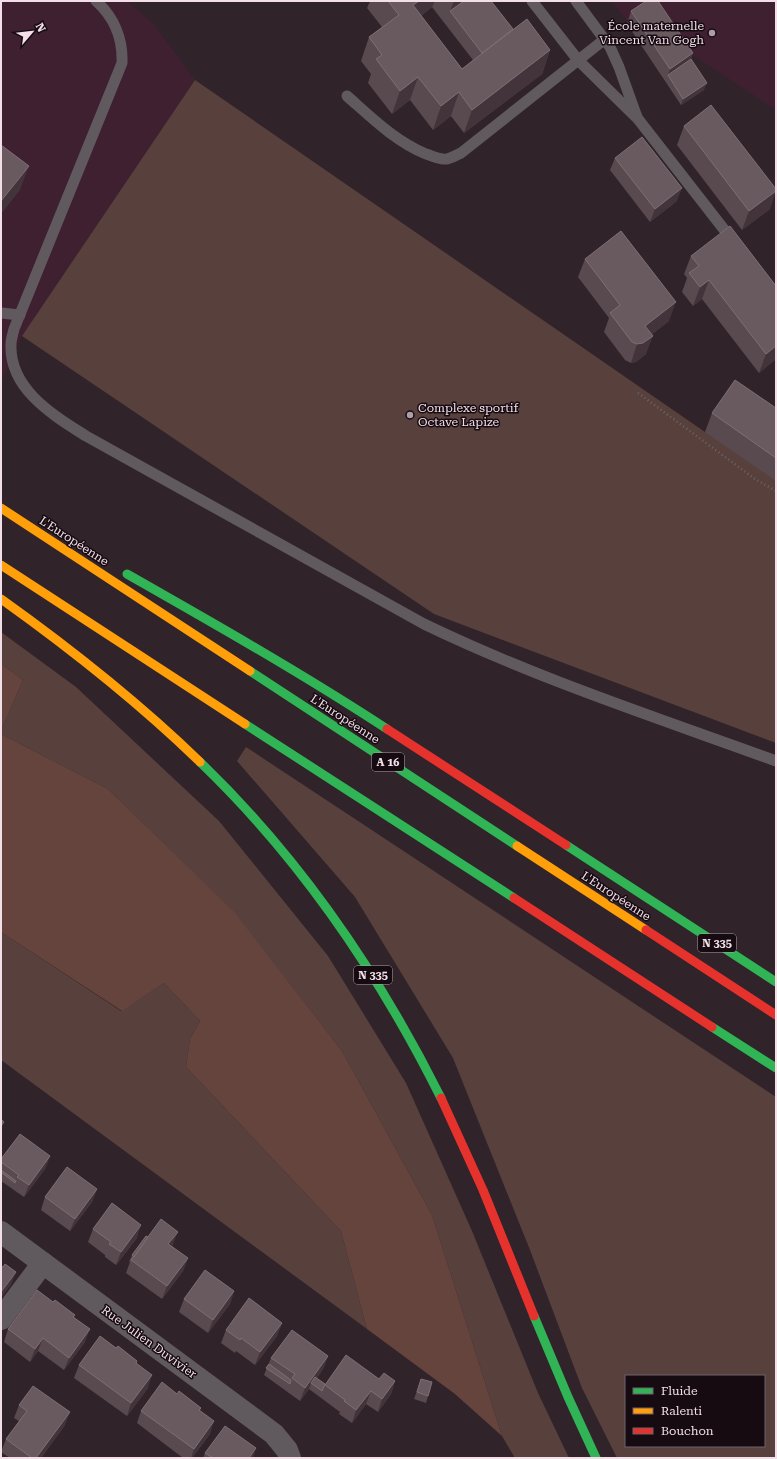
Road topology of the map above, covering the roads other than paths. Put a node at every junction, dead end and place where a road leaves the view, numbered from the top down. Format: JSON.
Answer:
{"nodes":[{"id":1,"x":96,"y":1,"type":"edge"},
{"id":2,"x":532,"y":1,"type":"edge"},
{"id":3,"x":576,"y":1,"type":"edge"},
{"id":4,"x":605,"y":39,"type":"junction"},
{"id":5,"x":578,"y":60,"type":"junction"},
{"id":6,"x":347,"y":96,"type":"dead end"},
{"id":7,"x":638,"y":119,"type":"junction"},
{"id":8,"x":738,"y":247,"type":"edge"},
{"id":9,"x":1,"y":313,"type":"edge"},
{"id":10,"x":20,"y":315,"type":"junction"},
{"id":11,"x":1,"y":503,"type":"edge"},
{"id":12,"x":1,"y":508,"type":"edge"},
{"id":13,"x":69,"y":542,"type":"dead end"},
{"id":14,"x":1,"y":565,"type":"edge"},
{"id":15,"x":117,"y":569,"type":"dead end"},
{"id":16,"x":1,"y":599,"type":"edge"},
{"id":17,"x":776,"y":761,"type":"edge"},
{"id":18,"x":776,"y":982,"type":"edge"},
{"id":19,"x":776,"y":1016,"type":"edge"},
{"id":20,"x":776,"y":1068,"type":"edge"},
{"id":21,"x":1,"y":1232,"type":"edge"},
{"id":22,"x":43,"y":1264,"type":"junction"},
{"id":23,"x":1,"y":1319,"type":"edge"},
{"id":24,"x":290,"y":1458,"type":"edge"},
{"id":25,"x":596,"y":1458,"type":"edge"}],
"edges":[{"from":1,"to":10,"type":"lane"},
{"from":2,"to":5,"type":"lane"},
{"from":3,"to":4,"type":"lane"},
{"from":4,"to":5,"type":"lane"},
{"from":4,"to":7,"type":"lane"},
{"from":5,"to":6,"type":"lane"},
{"from":5,"to":7,"type":"lane"},
{"from":7,"to":8,"type":"lane"},
{"from":9,"to":10,"type":"lane"},
{"from":10,"to":17,"type":"lane"},
{"from":11,"to":13,"type":"highway"},
{"from":12,"to":19,"type":"highway","name":"L'Européenne","number":"A 16"},
{"from":14,"to":20,"type":"highway"},
{"from":15,"to":18,"type":"highway","number":"N 335"},
{"from":16,"to":25,"type":"highway","number":"N 335"},
{"from":21,"to":22,"type":"street","name":"Rue Julien Duvivier"},
{"from":22,"to":23,"type":"street"},
{"from":22,"to":24,"type":"street","name":"Rue Julien Duvivier"}]}
